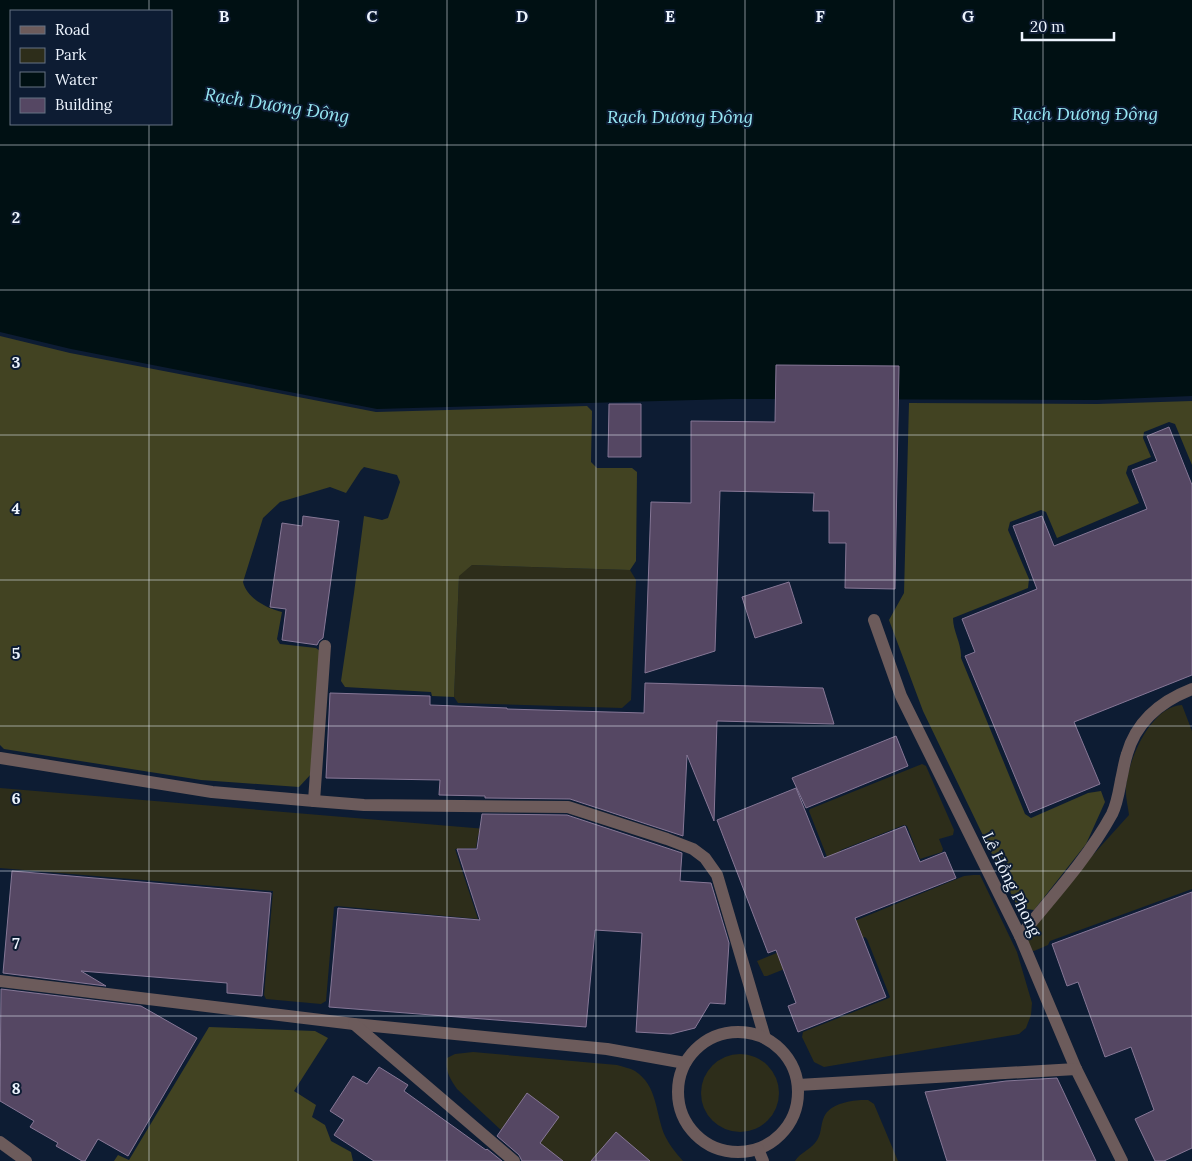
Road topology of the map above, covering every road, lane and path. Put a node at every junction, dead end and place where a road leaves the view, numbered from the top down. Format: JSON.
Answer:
{"nodes":[{"id":1,"x":874,"y":620,"type":"dead end"},
{"id":2,"x":325,"y":646,"type":"dead end"},
{"id":3,"x":1192,"y":689,"type":"edge"},
{"id":4,"x":0,"y":758,"type":"edge"},
{"id":5,"x":314,"y":801,"type":"junction"},
{"id":6,"x":1020,"y":936,"type":"junction"},
{"id":7,"x":0,"y":981,"type":"edge"},
{"id":8,"x":354,"y":1024,"type":"junction"},
{"id":9,"x":766,"y":1038,"type":"junction"},
{"id":10,"x":685,"y":1063,"type":"junction"},
{"id":11,"x":1076,"y":1069,"type":"junction"},
{"id":12,"x":798,"y":1085,"type":"junction"},
{"id":13,"x":0,"y":1142,"type":"edge"},
{"id":14,"x":758,"y":1149,"type":"junction"},
{"id":15,"x":26,"y":1161,"type":"edge"},
{"id":16,"x":514,"y":1161,"type":"edge"},
{"id":17,"x":764,"y":1161,"type":"edge"},
{"id":18,"x":1122,"y":1161,"type":"edge"}],
"edges":[{"from":1,"to":6,"type":"street","name":"Lê Hồng Phong"},
{"from":2,"to":5,"type":"street"},
{"from":3,"to":6,"type":"street"},
{"from":4,"to":5,"type":"street"},
{"from":5,"to":9,"type":"street"},
{"from":6,"to":11,"type":"street","name":"Lê Hồng Phong"},
{"from":7,"to":8,"type":"street"},
{"from":8,"to":10,"type":"street"},
{"from":8,"to":16,"type":"street"},
{"from":9,"to":10,"type":"street"},
{"from":9,"to":12,"type":"street"},
{"from":10,"to":14,"type":"street"},
{"from":11,"to":12,"type":"street"},
{"from":11,"to":18,"type":"street","name":"Lê Hồng Phong"},
{"from":12,"to":14,"type":"street"},
{"from":13,"to":15,"type":"street"},
{"from":14,"to":17,"type":"street"}]}
